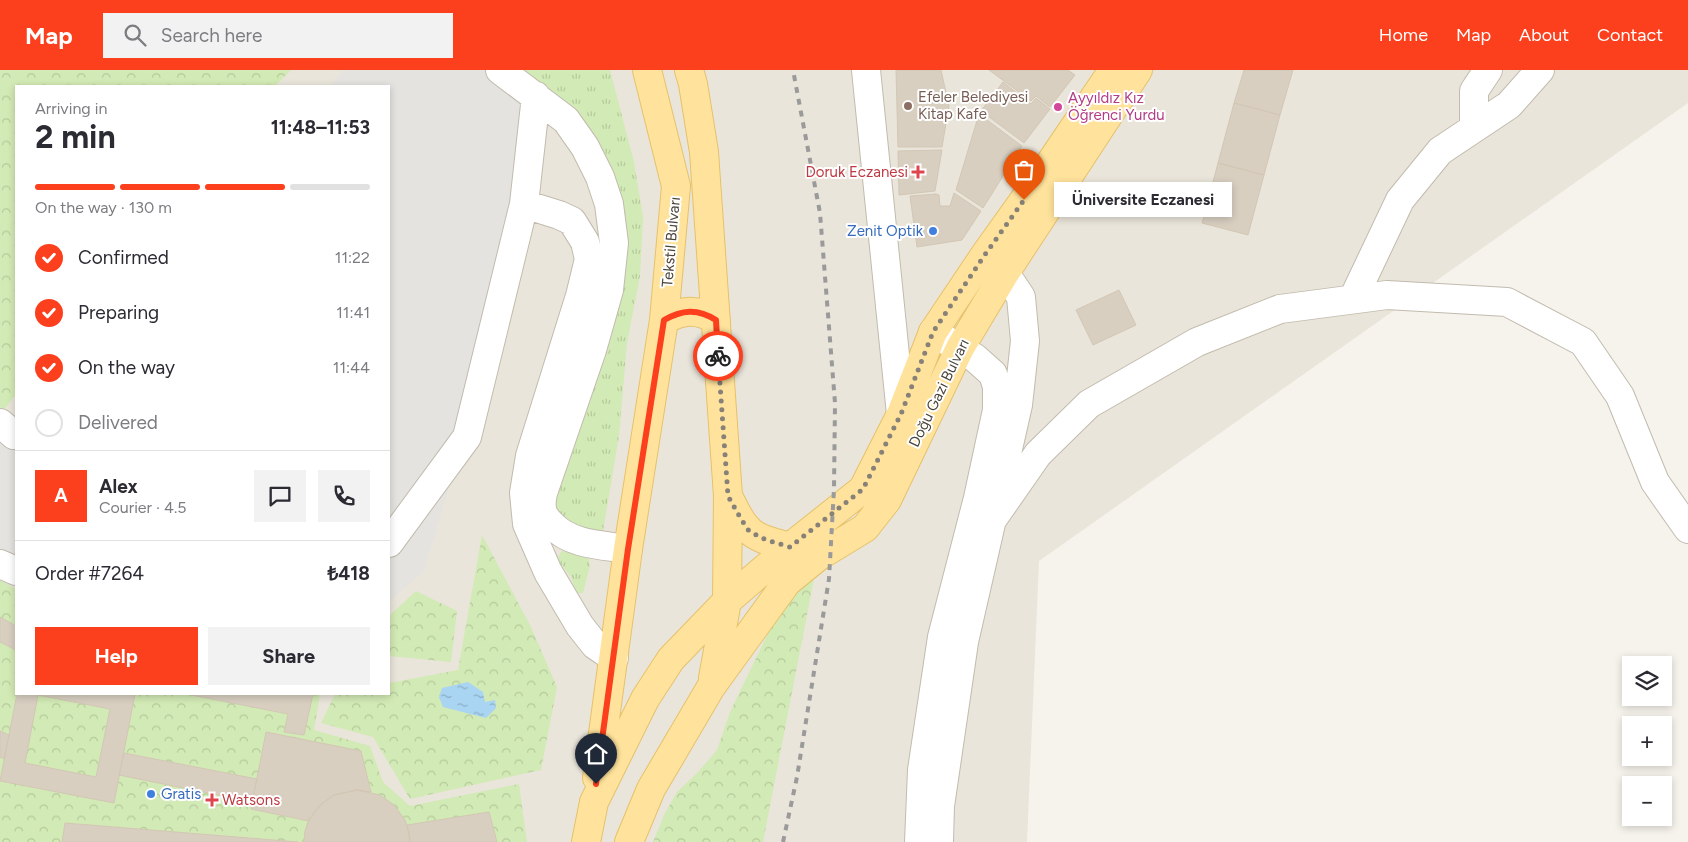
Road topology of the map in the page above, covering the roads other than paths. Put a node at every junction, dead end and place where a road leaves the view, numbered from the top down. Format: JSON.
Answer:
{"nodes":[{"id":1,"x":500,"y":70,"type":"edge"},
{"id":2,"x":648,"y":70,"type":"edge"},
{"id":3,"x":689,"y":70,"type":"edge"},
{"id":4,"x":866,"y":70,"type":"edge"},
{"id":5,"x":1113,"y":70,"type":"edge"},
{"id":6,"x":1138,"y":70,"type":"edge"},
{"id":7,"x":1488,"y":70,"type":"edge"},
{"id":8,"x":1540,"y":70,"type":"edge"},
{"id":9,"x":536,"y":96,"type":"junction"},
{"id":10,"x":1474,"y":128,"type":"junction"},
{"id":11,"x":524,"y":204,"type":"junction"},
{"id":12,"x":984,"y":256,"type":"junction"},
{"id":13,"x":1005,"y":273,"type":"junction"},
{"id":14,"x":1353,"y":299,"type":"junction"},
{"id":15,"x":664,"y":320,"type":"junction"},
{"id":16,"x":716,"y":320,"type":"junction"},
{"id":17,"x":933,"y":332,"type":"junction"},
{"id":18,"x":960,"y":348,"type":"junction"},
{"id":19,"x":901,"y":414,"type":"junction"},
{"id":20,"x":728,"y":496,"type":"junction"},
{"id":21,"x":992,"y":520,"type":"junction"},
{"id":22,"x":1688,"y":529,"type":"edge"},
{"id":23,"x":390,"y":542,"type":"edge"},
{"id":24,"x":790,"y":547,"type":"junction"},
{"id":25,"x":628,"y":549,"type":"junction"},
{"id":26,"x":0,"y":564,"type":"edge"},
{"id":27,"x":15,"y":571,"type":"edge"},
{"id":28,"x":727,"y":601,"type":"junction"},
{"id":29,"x":614,"y":658,"type":"junction"},
{"id":30,"x":711,"y":687,"type":"junction"},
{"id":31,"x":594,"y":802,"type":"junction"},
{"id":32,"x":586,"y":842,"type":"edge"},
{"id":33,"x":629,"y":842,"type":"edge"},
{"id":34,"x":919,"y":842,"type":"edge"},
{"id":35,"x":939,"y":842,"type":"edge"}],
"edges":[{"from":1,"to":9,"type":"street"},
{"from":2,"to":15,"type":"main road","name":"Tekstil Bulvarı"},
{"from":3,"to":16,"type":"main road"},
{"from":4,"to":19,"type":"street"},
{"from":5,"to":12,"type":"main road"},
{"from":6,"to":13,"type":"main road","name":"Doğu Gazi Bulvarı"},
{"from":7,"to":10,"type":"street"},
{"from":8,"to":10,"type":"street"},
{"from":9,"to":11,"type":"street"},
{"from":9,"to":25,"type":"street"},
{"from":10,"to":14,"type":"street"},
{"from":11,"to":23,"type":"street"},
{"from":11,"to":29,"type":"street"},
{"from":12,"to":13,"type":"street"},
{"from":12,"to":17,"type":"main road"},
{"from":13,"to":18,"type":"main road","name":"Doğu Gazi Bulvarı"},
{"from":13,"to":21,"type":"street"},
{"from":14,"to":21,"type":"street"},
{"from":14,"to":22,"type":"street"},
{"from":15,"to":16,"type":"main road"},
{"from":15,"to":25,"type":"main road","name":"Tekstil Bulvarı"},
{"from":16,"to":20,"type":"main road"},
{"from":17,"to":18,"type":"street"},
{"from":17,"to":19,"type":"main road"},
{"from":18,"to":30,"type":"main road","name":"Doğu Gazi Bulvarı"},
{"from":18,"to":34,"type":"street"},
{"from":19,"to":24,"type":"main road"},
{"from":20,"to":24,"type":"main road"},
{"from":20,"to":28,"type":"main road"},
{"from":21,"to":35,"type":"street"},
{"from":24,"to":28,"type":"main road"},
{"from":25,"to":29,"type":"main road","name":"Tekstil Bulvarı"},
{"from":26,"to":27,"type":"street"},
{"from":28,"to":30,"type":"main road"},
{"from":28,"to":31,"type":"main road"},
{"from":29,"to":31,"type":"main road","name":"Tekstil Bulvarı"},
{"from":30,"to":33,"type":"main road"},
{"from":31,"to":32,"type":"main road"}]}
